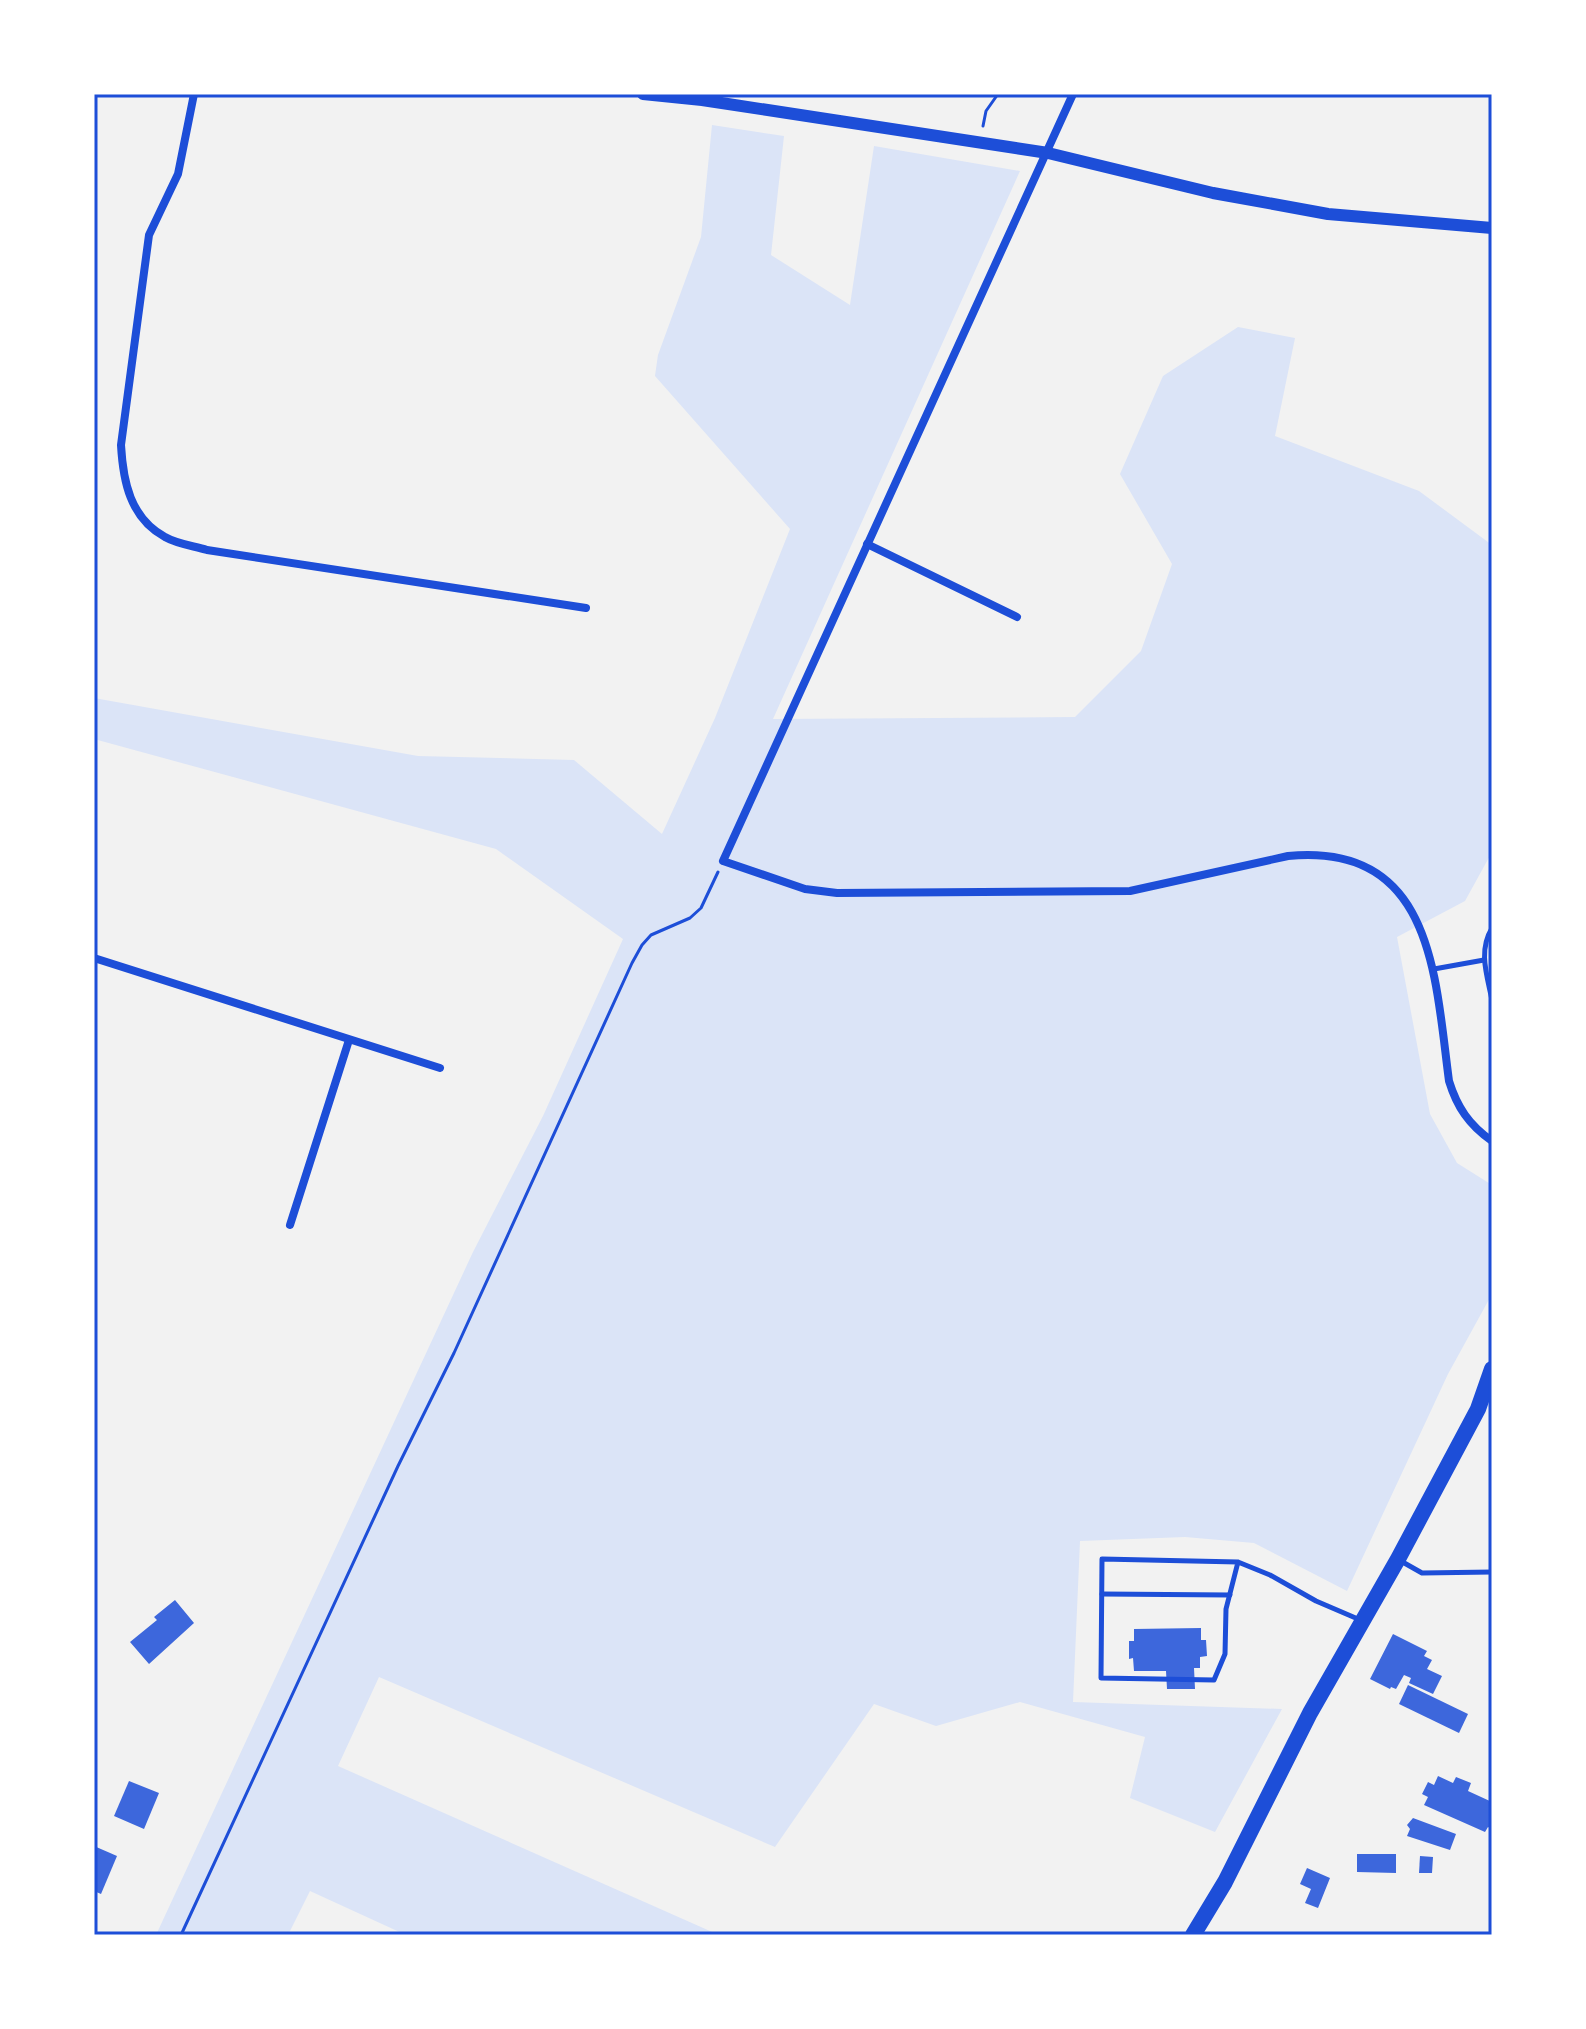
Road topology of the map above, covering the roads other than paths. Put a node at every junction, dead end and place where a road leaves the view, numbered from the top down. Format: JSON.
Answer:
{"nodes":[{"id":1,"x":194,"y":94,"type":"edge"},
{"id":2,"x":643,"y":94,"type":"edge"},
{"id":3,"x":1073,"y":94,"type":"edge"},
{"id":4,"x":703,"y":97,"type":"edge"},
{"id":5,"x":1048,"y":153,"type":"junction"},
{"id":6,"x":1492,"y":228,"type":"edge"},
{"id":7,"x":867,"y":544,"type":"junction"},
{"id":8,"x":586,"y":608,"type":"dead end"},
{"id":9,"x":1017,"y":617,"type":"dead end"},
{"id":10,"x":1492,"y":928,"type":"edge"},
{"id":11,"x":94,"y":958,"type":"edge"},
{"id":12,"x":1484,"y":960,"type":"junction"},
{"id":13,"x":1434,"y":969,"type":"junction"},
{"id":14,"x":1490,"y":983,"type":"edge"},
{"id":15,"x":1492,"y":1000,"type":"edge"},
{"id":16,"x":349,"y":1040,"type":"junction"},
{"id":17,"x":440,"y":1068,"type":"dead end"},
{"id":18,"x":1492,"y":1141,"type":"edge"},
{"id":19,"x":290,"y":1225,"type":"dead end"},
{"id":20,"x":1491,"y":1377,"type":"edge"},
{"id":21,"x":1398,"y":1559,"type":"junction"},
{"id":22,"x":1238,"y":1562,"type":"junction"},
{"id":23,"x":1492,"y":1572,"type":"edge"},
{"id":24,"x":1102,"y":1594,"type":"junction"},
{"id":25,"x":1230,"y":1595,"type":"junction"},
{"id":26,"x":1362,"y":1621,"type":"junction"},
{"id":27,"x":1193,"y":1935,"type":"edge"}],
"edges":[{"from":1,"to":8,"type":"street"},
{"from":2,"to":4,"type":"street"},
{"from":3,"to":5,"type":"street"},
{"from":4,"to":5,"type":"street"},
{"from":5,"to":6,"type":"street"},
{"from":5,"to":7,"type":"street"},
{"from":7,"to":9,"type":"street"},
{"from":7,"to":13,"type":"street"},
{"from":10,"to":12,"type":"lane"},
{"from":11,"to":16,"type":"street"},
{"from":12,"to":13,"type":"lane"},
{"from":12,"to":14,"type":"lane"},
{"from":13,"to":18,"type":"street"},
{"from":14,"to":15,"type":"lane"},
{"from":16,"to":17,"type":"street"},
{"from":16,"to":19,"type":"street"},
{"from":20,"to":21,"type":"highway"},
{"from":21,"to":23,"type":"lane"},
{"from":21,"to":26,"type":"highway"},
{"from":22,"to":24,"type":"lane"},
{"from":22,"to":25,"type":"lane"},
{"from":22,"to":26,"type":"lane"},
{"from":24,"to":25,"type":"lane"},
{"from":24,"to":25,"type":"lane"},
{"from":26,"to":27,"type":"highway"}]}
